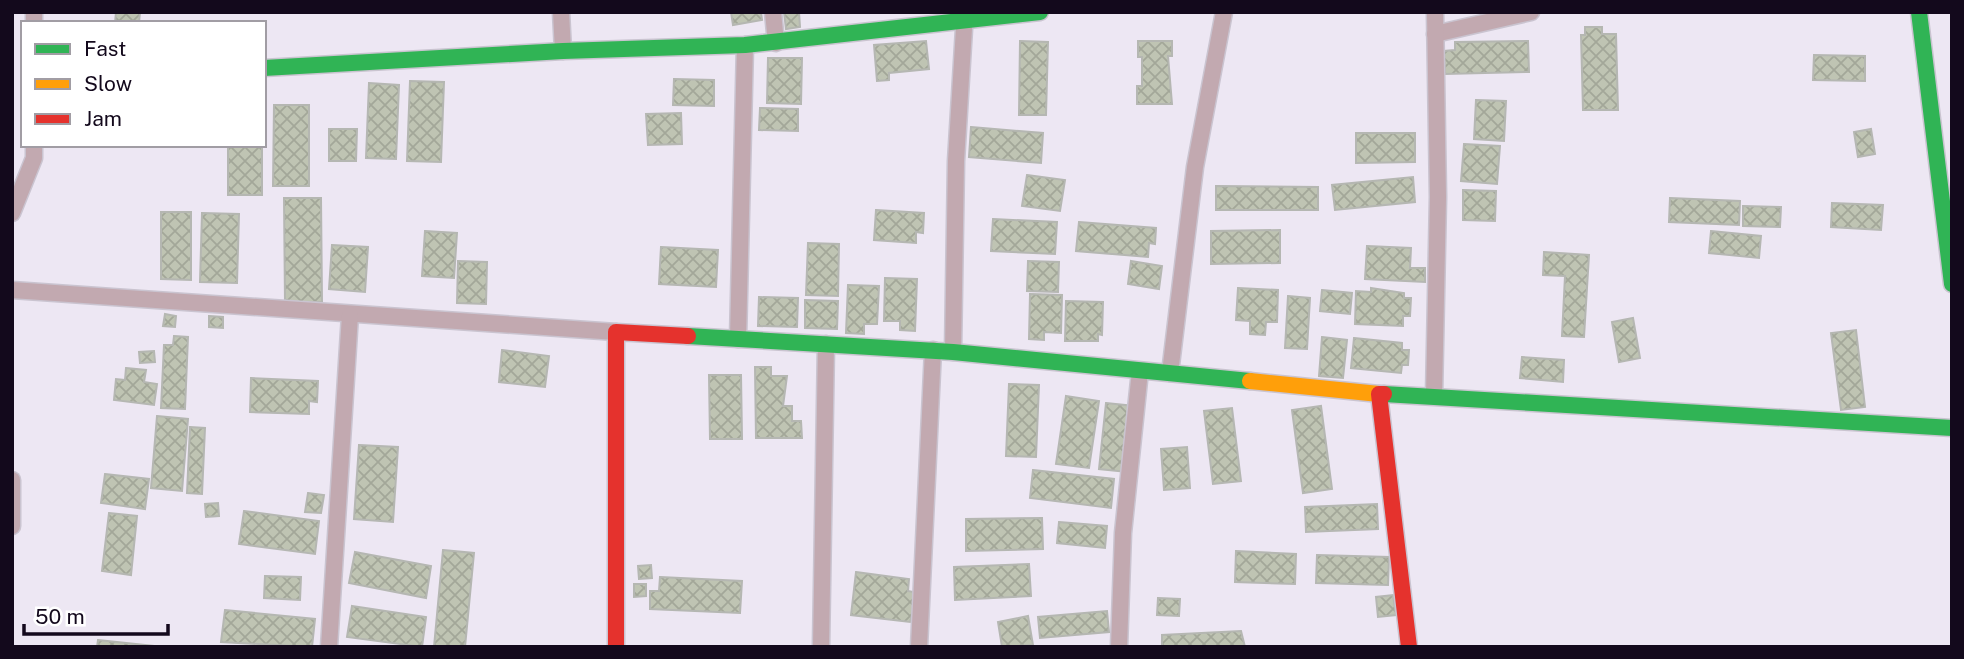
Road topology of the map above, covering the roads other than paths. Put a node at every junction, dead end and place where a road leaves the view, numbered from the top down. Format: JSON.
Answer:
{"nodes":[{"id":1,"x":561,"y":12,"type":"edge"},
{"id":2,"x":773,"y":12,"type":"edge"},
{"id":3,"x":1040,"y":12,"type":"edge"},
{"id":4,"x":1224,"y":12,"type":"edge"},
{"id":5,"x":1435,"y":12,"type":"edge"},
{"id":6,"x":1531,"y":12,"type":"edge"},
{"id":7,"x":1919,"y":12,"type":"edge"},
{"id":8,"x":965,"y":17,"type":"edge"},
{"id":9,"x":1435,"y":34,"type":"junction"},
{"id":10,"x":776,"y":43,"type":"junction"},
{"id":11,"x":745,"y":46,"type":"junction"},
{"id":12,"x":563,"y":51,"type":"junction"},
{"id":13,"x":266,"y":68,"type":"edge"},
{"id":14,"x":34,"y":147,"type":"edge"},
{"id":15,"x":12,"y":213,"type":"edge"},
{"id":16,"x":1952,"y":284,"type":"edge"},
{"id":17,"x":12,"y":290,"type":"edge"},
{"id":18,"x":350,"y":315,"type":"junction"},
{"id":19,"x":616,"y":332,"type":"junction"},
{"id":20,"x":738,"y":339,"type":"junction"},
{"id":21,"x":826,"y":344,"type":"junction"},
{"id":22,"x":933,"y":350,"type":"junction"},
{"id":23,"x":953,"y":352,"type":"junction"},
{"id":24,"x":1140,"y":371,"type":"junction"},
{"id":25,"x":1170,"y":373,"type":"junction"},
{"id":26,"x":1379,"y":394,"type":"junction"},
{"id":27,"x":1434,"y":396,"type":"junction"},
{"id":28,"x":1952,"y":428,"type":"edge"},
{"id":29,"x":12,"y":480,"type":"edge"},
{"id":30,"x":12,"y":526,"type":"edge"},
{"id":31,"x":329,"y":647,"type":"edge"},
{"id":32,"x":616,"y":647,"type":"edge"},
{"id":33,"x":821,"y":647,"type":"edge"},
{"id":34,"x":919,"y":647,"type":"edge"},
{"id":35,"x":1119,"y":647,"type":"edge"},
{"id":36,"x":1409,"y":647,"type":"edge"}],
"edges":[{"from":1,"to":12,"type":"street"},
{"from":2,"to":10,"type":"street"},
{"from":3,"to":8,"type":"main road"},
{"from":4,"to":25,"type":"street"},
{"from":5,"to":9,"type":"street"},
{"from":6,"to":9,"type":"street"},
{"from":7,"to":16,"type":"main road"},
{"from":8,"to":10,"type":"main road"},
{"from":8,"to":23,"type":"street"},
{"from":9,"to":27,"type":"street"},
{"from":10,"to":11,"type":"main road"},
{"from":11,"to":12,"type":"main road"},
{"from":11,"to":20,"type":"street"},
{"from":12,"to":13,"type":"main road"},
{"from":14,"to":15,"type":"street"},
{"from":17,"to":18,"type":"street"},
{"from":18,"to":19,"type":"street"},
{"from":18,"to":31,"type":"street"},
{"from":19,"to":20,"type":"main road"},
{"from":19,"to":32,"type":"main road"},
{"from":20,"to":21,"type":"main road"},
{"from":21,"to":22,"type":"main road"},
{"from":21,"to":33,"type":"street"},
{"from":22,"to":23,"type":"main road"},
{"from":22,"to":34,"type":"street"},
{"from":23,"to":24,"type":"main road"},
{"from":24,"to":25,"type":"main road"},
{"from":24,"to":35,"type":"street"},
{"from":25,"to":26,"type":"main road"},
{"from":26,"to":27,"type":"main road"},
{"from":26,"to":36,"type":"main road"},
{"from":27,"to":28,"type":"main road"},
{"from":29,"to":30,"type":"street"}]}
